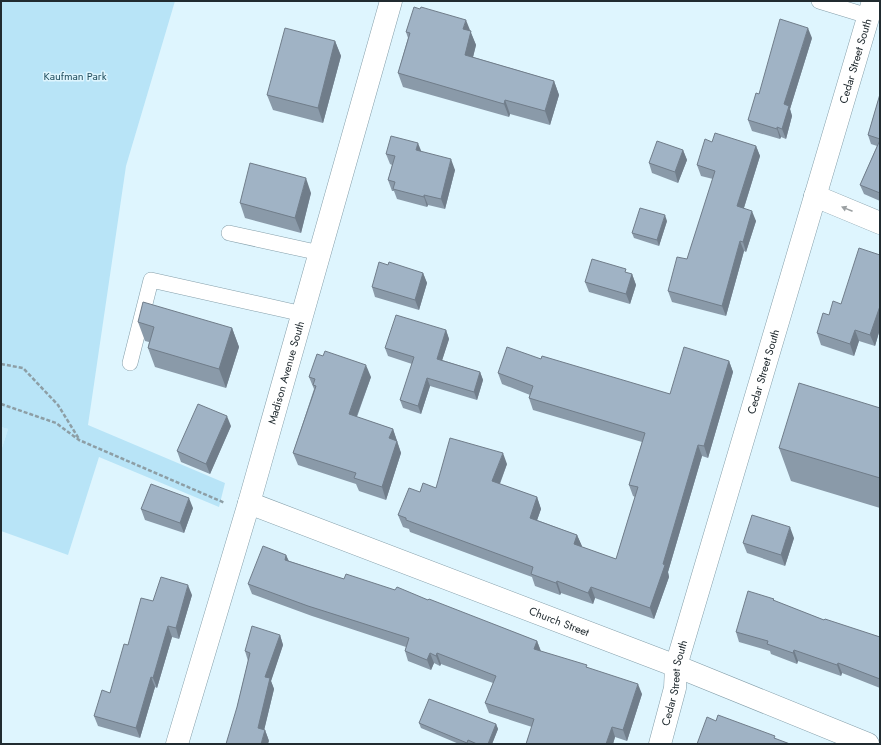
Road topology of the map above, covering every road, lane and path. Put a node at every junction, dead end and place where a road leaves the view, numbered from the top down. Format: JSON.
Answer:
{"nodes":[{"id":1,"x":391,"y":1,"type":"edge"},
{"id":2,"x":819,"y":1,"type":"edge"},
{"id":3,"x":870,"y":8,"type":"edge"},
{"id":4,"x":815,"y":196,"type":"junction"},
{"id":5,"x":880,"y":223,"type":"edge"},
{"id":6,"x":229,"y":233,"type":"dead end"},
{"id":7,"x":320,"y":253,"type":"junction"},
{"id":8,"x":303,"y":314,"type":"junction"},
{"id":9,"x":1,"y":364,"type":"edge"},
{"id":10,"x":130,"y":364,"type":"dead end"},
{"id":11,"x":1,"y":404,"type":"edge"},
{"id":12,"x":79,"y":440,"type":"junction"},
{"id":13,"x":238,"y":504,"type":"junction"},
{"id":14,"x":676,"y":666,"type":"junction"},
{"id":15,"x":177,"y":744,"type":"edge"},
{"id":16,"x":660,"y":744,"type":"edge"},
{"id":17,"x":868,"y":744,"type":"edge"}],
"edges":[{"from":1,"to":7,"type":"street","name":"Madison Avenue South"},
{"from":2,"to":3,"type":"lane"},
{"from":3,"to":4,"type":"street","name":"Cedar Street South"},
{"from":5,"to":4,"type":"street","one_way":true},
{"from":4,"to":14,"type":"street","name":"Cedar Street South"},
{"from":6,"to":7,"type":"lane"},
{"from":7,"to":8,"type":"street","name":"Madison Avenue South"},
{"from":8,"to":10,"type":"lane"},
{"from":8,"to":13,"type":"street","name":"Madison Avenue South"},
{"from":9,"to":12,"type":"path"},
{"from":11,"to":12,"type":"path"},
{"from":12,"to":13,"type":"path"},
{"from":13,"to":14,"type":"street","name":"Church Street"},
{"from":13,"to":15,"type":"street","name":"Madison Avenue South"},
{"from":14,"to":16,"type":"street","name":"Cedar Street South"},
{"from":14,"to":17,"type":"street","name":"Church Street"}]}
